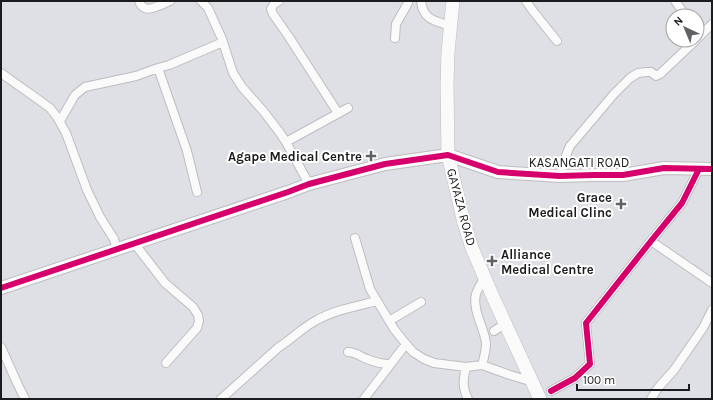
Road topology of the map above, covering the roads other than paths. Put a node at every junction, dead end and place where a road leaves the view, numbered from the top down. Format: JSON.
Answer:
{"nodes":[{"id":1,"x":139,"y":1,"type":"edge"},
{"id":2,"x":170,"y":1,"type":"edge"},
{"id":3,"x":202,"y":1,"type":"edge"},
{"id":4,"x":279,"y":1,"type":"edge"},
{"id":5,"x":453,"y":1,"type":"edge"},
{"id":6,"x":526,"y":1,"type":"edge"},
{"id":7,"x":405,"y":2,"type":"edge"},
{"id":8,"x":421,"y":4,"type":"edge"},
{"id":9,"x":451,"y":26,"type":"junction"},
{"id":10,"x":395,"y":38,"type":"dead end"},
{"id":11,"x":557,"y":41,"type":"dead end"},
{"id":12,"x":223,"y":42,"type":"junction"},
{"id":13,"x":685,"y":48,"type":"edge"},
{"id":14,"x":158,"y":68,"type":"junction"},
{"id":15,"x":1,"y":73,"type":"edge"},
{"id":16,"x":348,"y":108,"type":"dead end"},
{"id":17,"x":338,"y":113,"type":"junction"},
{"id":18,"x":60,"y":121,"type":"junction"},
{"id":19,"x":286,"y":142,"type":"junction"},
{"id":20,"x":448,"y":155,"type":"junction"},
{"id":21,"x":699,"y":169,"type":"junction"},
{"id":22,"x":712,"y":169,"type":"edge"},
{"id":23,"x":560,"y":176,"type":"junction"},
{"id":24,"x":309,"y":184,"type":"junction"},
{"id":25,"x":197,"y":192,"type":"dead end"},
{"id":26,"x":355,"y":238,"type":"dead end"},
{"id":27,"x":651,"y":241,"type":"junction"},
{"id":28,"x":134,"y":243,"type":"junction"},
{"id":29,"x":117,"y":250,"type":"junction"},
{"id":30,"x":485,"y":277,"type":"junction"},
{"id":31,"x":712,"y":283,"type":"edge"},
{"id":32,"x":1,"y":288,"type":"edge"},
{"id":33,"x":377,"y":301,"type":"junction"},
{"id":34,"x":421,"y":302,"type":"dead end"},
{"id":35,"x":712,"y":310,"type":"edge"},
{"id":36,"x":389,"y":321,"type":"junction"},
{"id":37,"x":406,"y":344,"type":"junction"},
{"id":38,"x":1,"y":348,"type":"edge"},
{"id":39,"x":348,"y":352,"type":"dead end"},
{"id":40,"x":166,"y":363,"type":"dead end"},
{"id":41,"x":390,"y":364,"type":"junction"},
{"id":42,"x":482,"y":365,"type":"junction"},
{"id":43,"x":466,"y":367,"type":"junction"},
{"id":44,"x":533,"y":382,"type":"junction"},
{"id":45,"x":551,"y":391,"type":"dead end"},
{"id":46,"x":25,"y":399,"type":"edge"},
{"id":47,"x":221,"y":399,"type":"edge"},
{"id":48,"x":364,"y":399,"type":"edge"},
{"id":49,"x":468,"y":399,"type":"edge"},
{"id":50,"x":540,"y":399,"type":"edge"},
{"id":51,"x":652,"y":399,"type":"edge"}],
"edges":[{"from":1,"to":2,"type":"street"},
{"from":3,"to":12,"type":"street"},
{"from":4,"to":17,"type":"street"},
{"from":5,"to":9,"type":"main road","name":"GAYAZA ROAD"},
{"from":6,"to":11,"type":"street"},
{"from":7,"to":8,"type":"street"},
{"from":7,"to":10,"type":"street"},
{"from":8,"to":9,"type":"street"},
{"from":9,"to":20,"type":"main road","name":"GAYAZA ROAD"},
{"from":12,"to":14,"type":"street"},
{"from":12,"to":19,"type":"street"},
{"from":13,"to":23,"type":"street"},
{"from":14,"to":18,"type":"street"},
{"from":14,"to":25,"type":"street"},
{"from":15,"to":18,"type":"street"},
{"from":16,"to":17,"type":"street"},
{"from":17,"to":19,"type":"street"},
{"from":18,"to":29,"type":"street"},
{"from":19,"to":24,"type":"street"},
{"from":20,"to":23,"type":"street","name":"KASANGATI ROAD"},
{"from":20,"to":24,"type":"street"},
{"from":20,"to":30,"type":"main road","name":"GAYAZA ROAD"},
{"from":21,"to":22,"type":"street","name":"KASANGATI ROAD"},
{"from":21,"to":23,"type":"street","name":"KASANGATI ROAD"},
{"from":21,"to":27,"type":"street"},
{"from":24,"to":28,"type":"street"},
{"from":26,"to":33,"type":"street"},
{"from":27,"to":31,"type":"street"},
{"from":27,"to":45,"type":"street"},
{"from":28,"to":29,"type":"street"},
{"from":28,"to":40,"type":"street"},
{"from":29,"to":32,"type":"street"},
{"from":30,"to":42,"type":"street"},
{"from":30,"to":44,"type":"main road","name":"GAYAZA ROAD"},
{"from":33,"to":36,"type":"street"},
{"from":33,"to":47,"type":"street"},
{"from":34,"to":36,"type":"street"},
{"from":35,"to":51,"type":"street"},
{"from":36,"to":37,"type":"street"},
{"from":37,"to":41,"type":"street"},
{"from":37,"to":43,"type":"street"},
{"from":38,"to":46,"type":"street"},
{"from":39,"to":41,"type":"street"},
{"from":41,"to":48,"type":"street"},
{"from":42,"to":43,"type":"street"},
{"from":42,"to":44,"type":"street"},
{"from":43,"to":49,"type":"street"},
{"from":44,"to":50,"type":"main road","name":"GAYAZA ROAD"}]}
